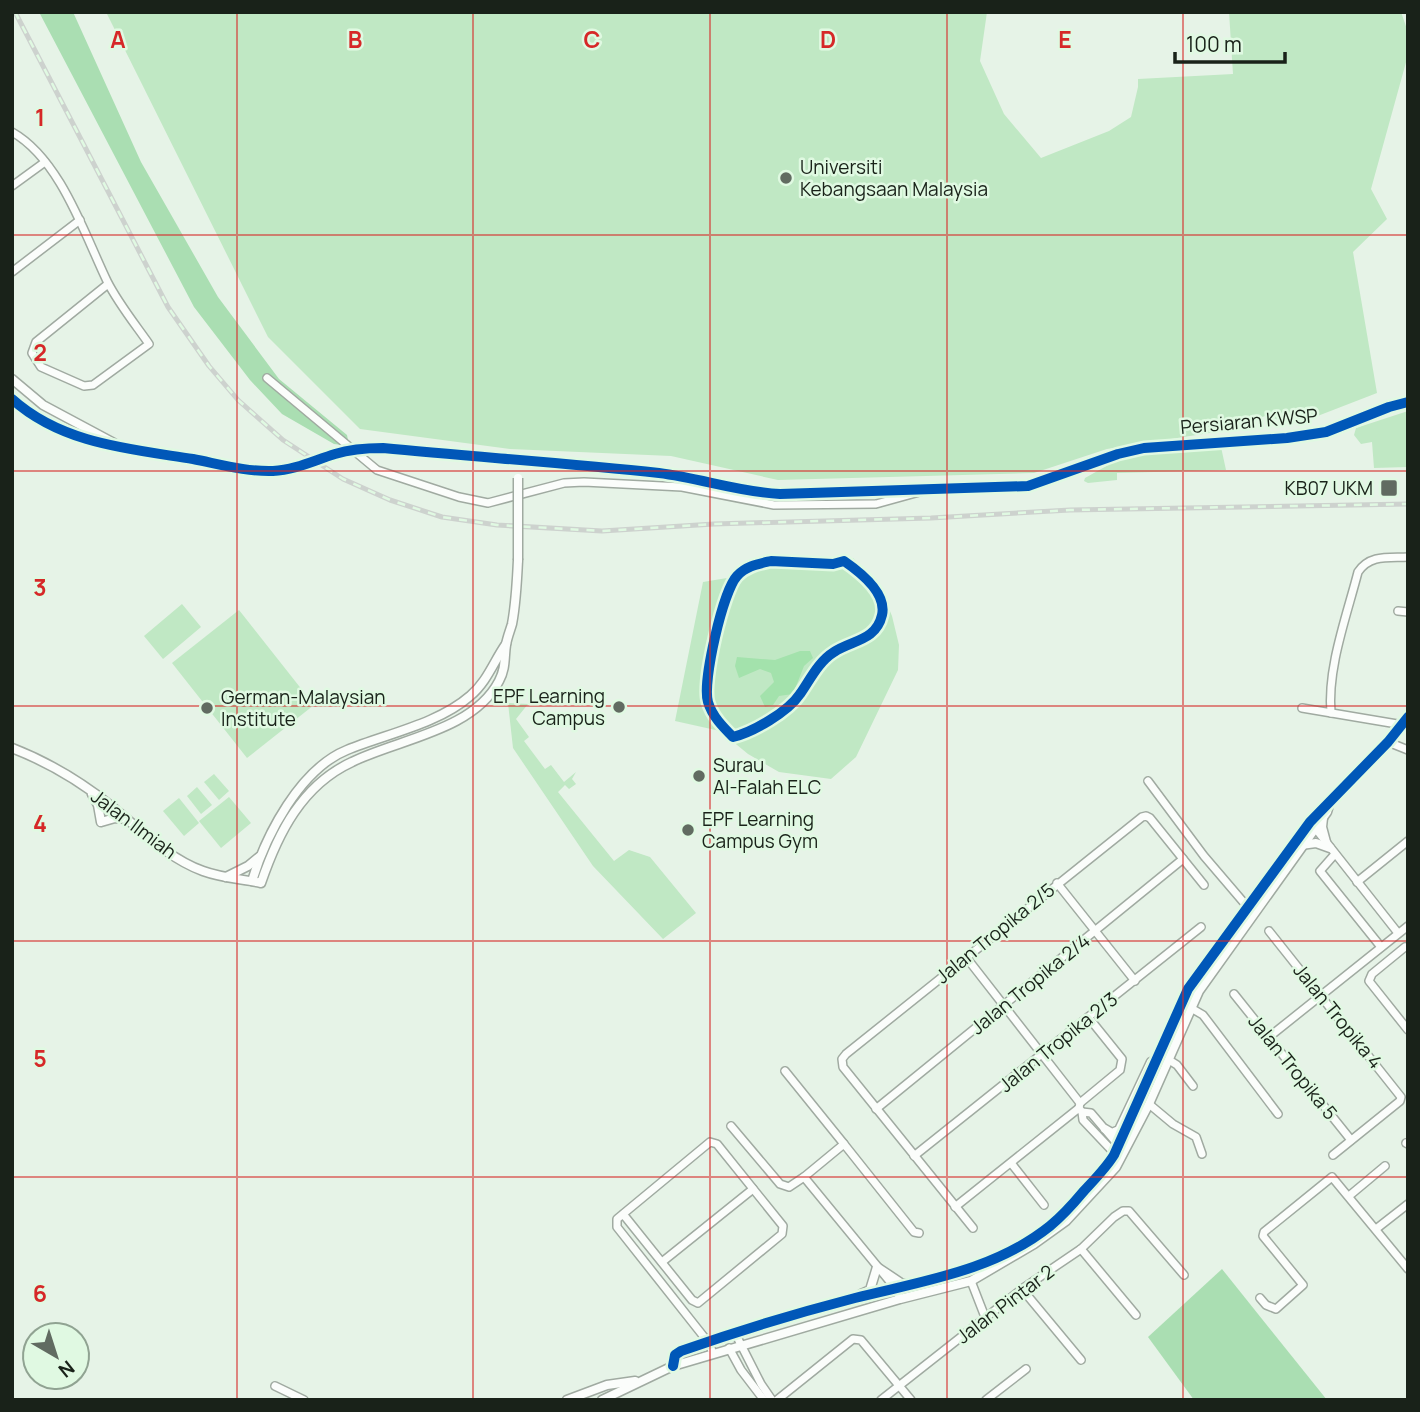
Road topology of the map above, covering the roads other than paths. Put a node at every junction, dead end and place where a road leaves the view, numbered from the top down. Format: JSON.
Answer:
{"nodes":[{"id":1,"x":12,"y":132,"type":"edge"},
{"id":2,"x":45,"y":162,"type":"junction"},
{"id":3,"x":12,"y":186,"type":"edge"},
{"id":4,"x":80,"y":220,"type":"junction"},
{"id":5,"x":12,"y":272,"type":"edge"},
{"id":6,"x":108,"y":284,"type":"junction"},
{"id":7,"x":267,"y":378,"type":"dead end"},
{"id":8,"x":12,"y":379,"type":"edge"},
{"id":9,"x":12,"y":399,"type":"edge"},
{"id":10,"x":1408,"y":402,"type":"edge"},
{"id":11,"x":123,"y":448,"type":"junction"},
{"id":12,"x":519,"y":460,"type":"junction"},
{"id":13,"x":924,"y":491,"type":"junction"},
{"id":14,"x":1408,"y":557,"type":"edge"},
{"id":15,"x":1398,"y":611,"type":"dead end"},
{"id":16,"x":1408,"y":612,"type":"edge"},
{"id":17,"x":506,"y":644,"type":"junction"},
{"id":18,"x":1302,"y":708,"type":"dead end"},
{"id":19,"x":1331,"y":713,"type":"junction"},
{"id":20,"x":1403,"y":724,"type":"edge"},
{"id":21,"x":1388,"y":742,"type":"junction"},
{"id":22,"x":12,"y":748,"type":"edge"},
{"id":23,"x":1408,"y":750,"type":"edge"},
{"id":24,"x":1148,"y":781,"type":"dead end"},
{"id":25,"x":90,"y":790,"type":"junction"},
{"id":26,"x":1330,"y":802,"type":"junction"},
{"id":27,"x":1324,"y":815,"type":"junction"},
{"id":28,"x":127,"y":819,"type":"junction"},
{"id":29,"x":1312,"y":824,"type":"junction"},
{"id":30,"x":1408,"y":841,"type":"edge"},
{"id":31,"x":1301,"y":845,"type":"junction"},
{"id":32,"x":1330,"y":848,"type":"junction"},
{"id":33,"x":259,"y":857,"type":"junction"},
{"id":34,"x":1183,"y":859,"type":"junction"},
{"id":35,"x":226,"y":877,"type":"junction"},
{"id":36,"x":251,"y":881,"type":"junction"},
{"id":37,"x":1357,"y":882,"type":"junction"},
{"id":38,"x":1057,"y":883,"type":"junction"},
{"id":39,"x":1204,"y":885,"type":"dead end"},
{"id":40,"x":1248,"y":907,"type":"junction"},
{"id":41,"x":1254,"y":914,"type":"junction"},
{"id":42,"x":1408,"y":926,"type":"edge"},
{"id":43,"x":1201,"y":927,"type":"dead end"},
{"id":44,"x":1096,"y":931,"type":"junction"},
{"id":45,"x":1269,"y":931,"type":"dead end"},
{"id":46,"x":1397,"y":934,"type":"junction"},
{"id":47,"x":1381,"y":947,"type":"junction"},
{"id":48,"x":1406,"y":949,"type":"edge"},
{"id":49,"x":966,"y":957,"type":"junction"},
{"id":50,"x":1135,"y":981,"type":"junction"},
{"id":51,"x":1234,"y":994,"type":"dead end"},
{"id":52,"x":1321,"y":995,"type":"junction"},
{"id":53,"x":1004,"y":1005,"type":"junction"},
{"id":54,"x":1191,"y":1008,"type":"junction"},
{"id":55,"x":1088,"y":1018,"type":"junction"},
{"id":56,"x":1408,"y":1030,"type":"edge"},
{"id":57,"x":1269,"y":1037,"type":"junction"},
{"id":58,"x":1043,"y":1055,"type":"junction"},
{"id":59,"x":1158,"y":1059,"type":"junction"},
{"id":60,"x":1169,"y":1060,"type":"junction"},
{"id":61,"x":785,"y":1071,"type":"dead end"},
{"id":62,"x":1193,"y":1086,"type":"dead end"},
{"id":63,"x":1149,"y":1104,"type":"junction"},
{"id":64,"x":1080,"y":1107,"type":"junction"},
{"id":65,"x":876,"y":1109,"type":"junction"},
{"id":66,"x":1278,"y":1114,"type":"dead end"},
{"id":67,"x":731,"y":1126,"type":"dead end"},
{"id":68,"x":1105,"y":1129,"type":"junction"},
{"id":69,"x":1351,"y":1140,"type":"junction"},
{"id":70,"x":846,"y":1146,"type":"junction"},
{"id":71,"x":1122,"y":1146,"type":"junction"},
{"id":72,"x":1202,"y":1154,"type":"dead end"},
{"id":73,"x":1333,"y":1155,"type":"dead end"},
{"id":74,"x":914,"y":1156,"type":"junction"},
{"id":75,"x":1118,"y":1156,"type":"junction"},
{"id":76,"x":1011,"y":1163,"type":"junction"},
{"id":77,"x":1385,"y":1166,"type":"dead end"},
{"id":78,"x":804,"y":1177,"type":"junction"},
{"id":79,"x":753,"y":1189,"type":"junction"},
{"id":80,"x":1349,"y":1196,"type":"junction"},
{"id":81,"x":1408,"y":1204,"type":"edge"},
{"id":82,"x":1044,"y":1205,"type":"dead end"},
{"id":83,"x":955,"y":1207,"type":"junction"},
{"id":84,"x":623,"y":1214,"type":"junction"},
{"id":85,"x":972,"y":1228,"type":"dead end"},
{"id":86,"x":1376,"y":1229,"type":"junction"},
{"id":87,"x":919,"y":1233,"type":"dead end"},
{"id":88,"x":1081,"y":1250,"type":"junction"},
{"id":89,"x":662,"y":1262,"type":"junction"},
{"id":90,"x":877,"y":1267,"type":"junction"},
{"id":91,"x":1408,"y":1269,"type":"edge"},
{"id":92,"x":1184,"y":1275,"type":"dead end"},
{"id":93,"x":971,"y":1281,"type":"junction"},
{"id":94,"x":912,"y":1285,"type":"junction"},
{"id":95,"x":896,"y":1289,"type":"junction"},
{"id":96,"x":1022,"y":1289,"type":"junction"},
{"id":97,"x":856,"y":1298,"type":"junction"},
{"id":98,"x":1260,"y":1298,"type":"dead end"},
{"id":99,"x":900,"y":1299,"type":"junction"},
{"id":100,"x":1136,"y":1315,"type":"dead end"},
{"id":101,"x":985,"y":1317,"type":"junction"},
{"id":102,"x":735,"y":1333,"type":"junction"},
{"id":103,"x":709,"y":1342,"type":"junction"},
{"id":104,"x":741,"y":1345,"type":"junction"},
{"id":105,"x":729,"y":1348,"type":"junction"},
{"id":106,"x":713,"y":1353,"type":"junction"},
{"id":107,"x":1081,"y":1360,"type":"dead end"},
{"id":108,"x":673,"y":1366,"type":"junction"},
{"id":109,"x":1026,"y":1369,"type":"dead end"},
{"id":110,"x":638,"y":1381,"type":"junction"},
{"id":111,"x":899,"y":1385,"type":"junction"},
{"id":112,"x":275,"y":1386,"type":"dead end"},
{"id":113,"x":304,"y":1400,"type":"edge"},
{"id":114,"x":567,"y":1400,"type":"edge"},
{"id":115,"x":602,"y":1400,"type":"edge"},
{"id":116,"x":764,"y":1400,"type":"edge"},
{"id":117,"x":774,"y":1400,"type":"edge"},
{"id":118,"x":881,"y":1400,"type":"edge"},
{"id":119,"x":911,"y":1400,"type":"edge"},
{"id":120,"x":986,"y":1400,"type":"edge"}],
"edges":[{"from":1,"to":2,"type":"street"},
{"from":2,"to":3,"type":"street"},
{"from":2,"to":4,"type":"street"},
{"from":4,"to":5,"type":"street"},
{"from":4,"to":6,"type":"street"},
{"from":6,"to":6,"type":"street"},
{"from":7,"to":13,"type":"street"},
{"from":8,"to":11,"type":"street"},
{"from":9,"to":11,"type":"street"},
{"from":10,"to":13,"type":"street","name":"Persiaran KWSP"},
{"from":11,"to":12,"type":"street","name":"Persiaran KWSP","bridge":true},
{"from":12,"to":13,"type":"street","name":"Persiaran KWSP"},
{"from":12,"to":17,"type":"street","bridge":true},
{"from":14,"to":19,"type":"street"},
{"from":15,"to":16,"type":"street"},
{"from":17,"to":33,"type":"street"},
{"from":17,"to":36,"type":"street","name":"Jalan Ilmiah"},
{"from":18,"to":19,"type":"street"},
{"from":19,"to":20,"type":"street"},
{"from":20,"to":21,"type":"street"},
{"from":21,"to":23,"type":"street"},
{"from":21,"to":26,"type":"street"},
{"from":22,"to":25,"type":"street","name":"Jalan Ilmiah"},
{"from":24,"to":40,"type":"street"},
{"from":25,"to":28,"type":"street","name":"Jalan Ilmiah"},
{"from":25,"to":28,"type":"street"},
{"from":26,"to":27,"type":"street"},
{"from":26,"to":29,"type":"street"},
{"from":27,"to":29,"type":"street"},
{"from":27,"to":32,"type":"street"},
{"from":28,"to":35,"type":"street","name":"Jalan Ilmiah"},
{"from":29,"to":31,"type":"street"},
{"from":29,"to":32,"type":"street"},
{"from":29,"to":40,"type":"street"},
{"from":30,"to":37,"type":"street"},
{"from":31,"to":32,"type":"street"},
{"from":31,"to":41,"type":"street"},
{"from":32,"to":37,"type":"street"},
{"from":32,"to":47,"type":"street"},
{"from":33,"to":35,"type":"street"},
{"from":33,"to":36,"type":"street"},
{"from":34,"to":38,"type":"street","name":"Jalan Tropika 2/5"},
{"from":34,"to":39,"type":"street"},
{"from":34,"to":44,"type":"street","name":"Jalan Tropika 2/4"},
{"from":35,"to":36,"type":"street","name":"Jalan Ilmiah"},
{"from":37,"to":46,"type":"street"},
{"from":38,"to":44,"type":"street"},
{"from":38,"to":49,"type":"street","name":"Jalan Tropika 2/5"},
{"from":40,"to":41,"type":"street"},
{"from":40,"to":59,"type":"street"},
{"from":41,"to":54,"type":"street"},
{"from":42,"to":46,"type":"street"},
{"from":43,"to":50,"type":"street","name":"Jalan Tropika 2/3"},
{"from":44,"to":50,"type":"street"},
{"from":44,"to":53,"type":"street","name":"Jalan Tropika 2/4"},
{"from":45,"to":52,"type":"street","name":"Jalan Tropika 4"},
{"from":46,"to":47,"type":"street"},
{"from":46,"to":48,"type":"street"},
{"from":47,"to":52,"type":"street"},
{"from":48,"to":56,"type":"street"},
{"from":49,"to":53,"type":"street"},
{"from":49,"to":65,"type":"street","name":"Jalan Tropika 2/5"},
{"from":50,"to":55,"type":"street","name":"Jalan Tropika 2/3"},
{"from":51,"to":57,"type":"street","name":"Jalan Tropika 5"},
{"from":52,"to":57,"type":"street"},
{"from":52,"to":69,"type":"street","name":"Jalan Tropika 4"},
{"from":53,"to":58,"type":"street"},
{"from":53,"to":65,"type":"street","name":"Jalan Tropika 2/4"},
{"from":54,"to":60,"type":"street"},
{"from":54,"to":66,"type":"street"},
{"from":55,"to":58,"type":"street","name":"Jalan Tropika 2/3"},
{"from":55,"to":64,"type":"street"},
{"from":57,"to":69,"type":"street","name":"Jalan Tropika 5"},
{"from":58,"to":64,"type":"street"},
{"from":58,"to":74,"type":"street","name":"Jalan Tropika 2/3"},
{"from":59,"to":68,"type":"street"},
{"from":59,"to":71,"type":"street"},
{"from":60,"to":62,"type":"street"},
{"from":60,"to":63,"type":"street"},
{"from":61,"to":70,"type":"street"},
{"from":63,"to":71,"type":"street"},
{"from":63,"to":72,"type":"street"},
{"from":64,"to":68,"type":"street"},
{"from":64,"to":75,"type":"street"},
{"from":64,"to":76,"type":"street"},
{"from":65,"to":74,"type":"street"},
{"from":67,"to":78,"type":"street"},
{"from":68,"to":71,"type":"street"},
{"from":69,"to":73,"type":"street","name":"Jalan Tropika 4"},
{"from":70,"to":78,"type":"street"},
{"from":70,"to":87,"type":"street"},
{"from":71,"to":75,"type":"street"},
{"from":74,"to":83,"type":"street"},
{"from":75,"to":93,"type":"street"},
{"from":75,"to":94,"type":"street"},
{"from":76,"to":82,"type":"street"},
{"from":76,"to":83,"type":"street"},
{"from":77,"to":80,"type":"street"},
{"from":78,"to":90,"type":"street"},
{"from":79,"to":84,"type":"street"},
{"from":79,"to":89,"type":"street"},
{"from":79,"to":89,"type":"street"},
{"from":80,"to":86,"type":"street"},
{"from":80,"to":98,"type":"street"},
{"from":81,"to":86,"type":"street"},
{"from":83,"to":85,"type":"street"},
{"from":84,"to":89,"type":"street"},
{"from":84,"to":103,"type":"street"},
{"from":86,"to":91,"type":"street"},
{"from":88,"to":92,"type":"street","name":"Jalan Pintar 2"},
{"from":88,"to":96,"type":"street","name":"Jalan Pintar 2"},
{"from":88,"to":100,"type":"street"},
{"from":90,"to":94,"type":"street"},
{"from":90,"to":95,"type":"street"},
{"from":90,"to":97,"type":"street"},
{"from":93,"to":99,"type":"street"},
{"from":93,"to":101,"type":"street"},
{"from":94,"to":95,"type":"street"},
{"from":95,"to":97,"type":"street"},
{"from":95,"to":99,"type":"street"},
{"from":96,"to":101,"type":"street","name":"Jalan Pintar 2"},
{"from":96,"to":107,"type":"street"},
{"from":97,"to":102,"type":"street"},
{"from":99,"to":104,"type":"street"},
{"from":101,"to":111,"type":"street","name":"Jalan Pintar 2"},
{"from":102,"to":103,"type":"street"},
{"from":102,"to":104,"type":"street"},
{"from":103,"to":106,"type":"street"},
{"from":103,"to":108,"type":"street"},
{"from":104,"to":105,"type":"street"},
{"from":104,"to":117,"type":"street"},
{"from":105,"to":106,"type":"street"},
{"from":105,"to":116,"type":"street"},
{"from":106,"to":108,"type":"street"},
{"from":108,"to":110,"type":"street"},
{"from":109,"to":120,"type":"street"},
{"from":110,"to":114,"type":"street"},
{"from":110,"to":115,"type":"street"},
{"from":111,"to":117,"type":"street"},
{"from":111,"to":118,"type":"street","name":"Jalan Pintar 2"},
{"from":111,"to":119,"type":"street"},
{"from":112,"to":113,"type":"street"}]}
